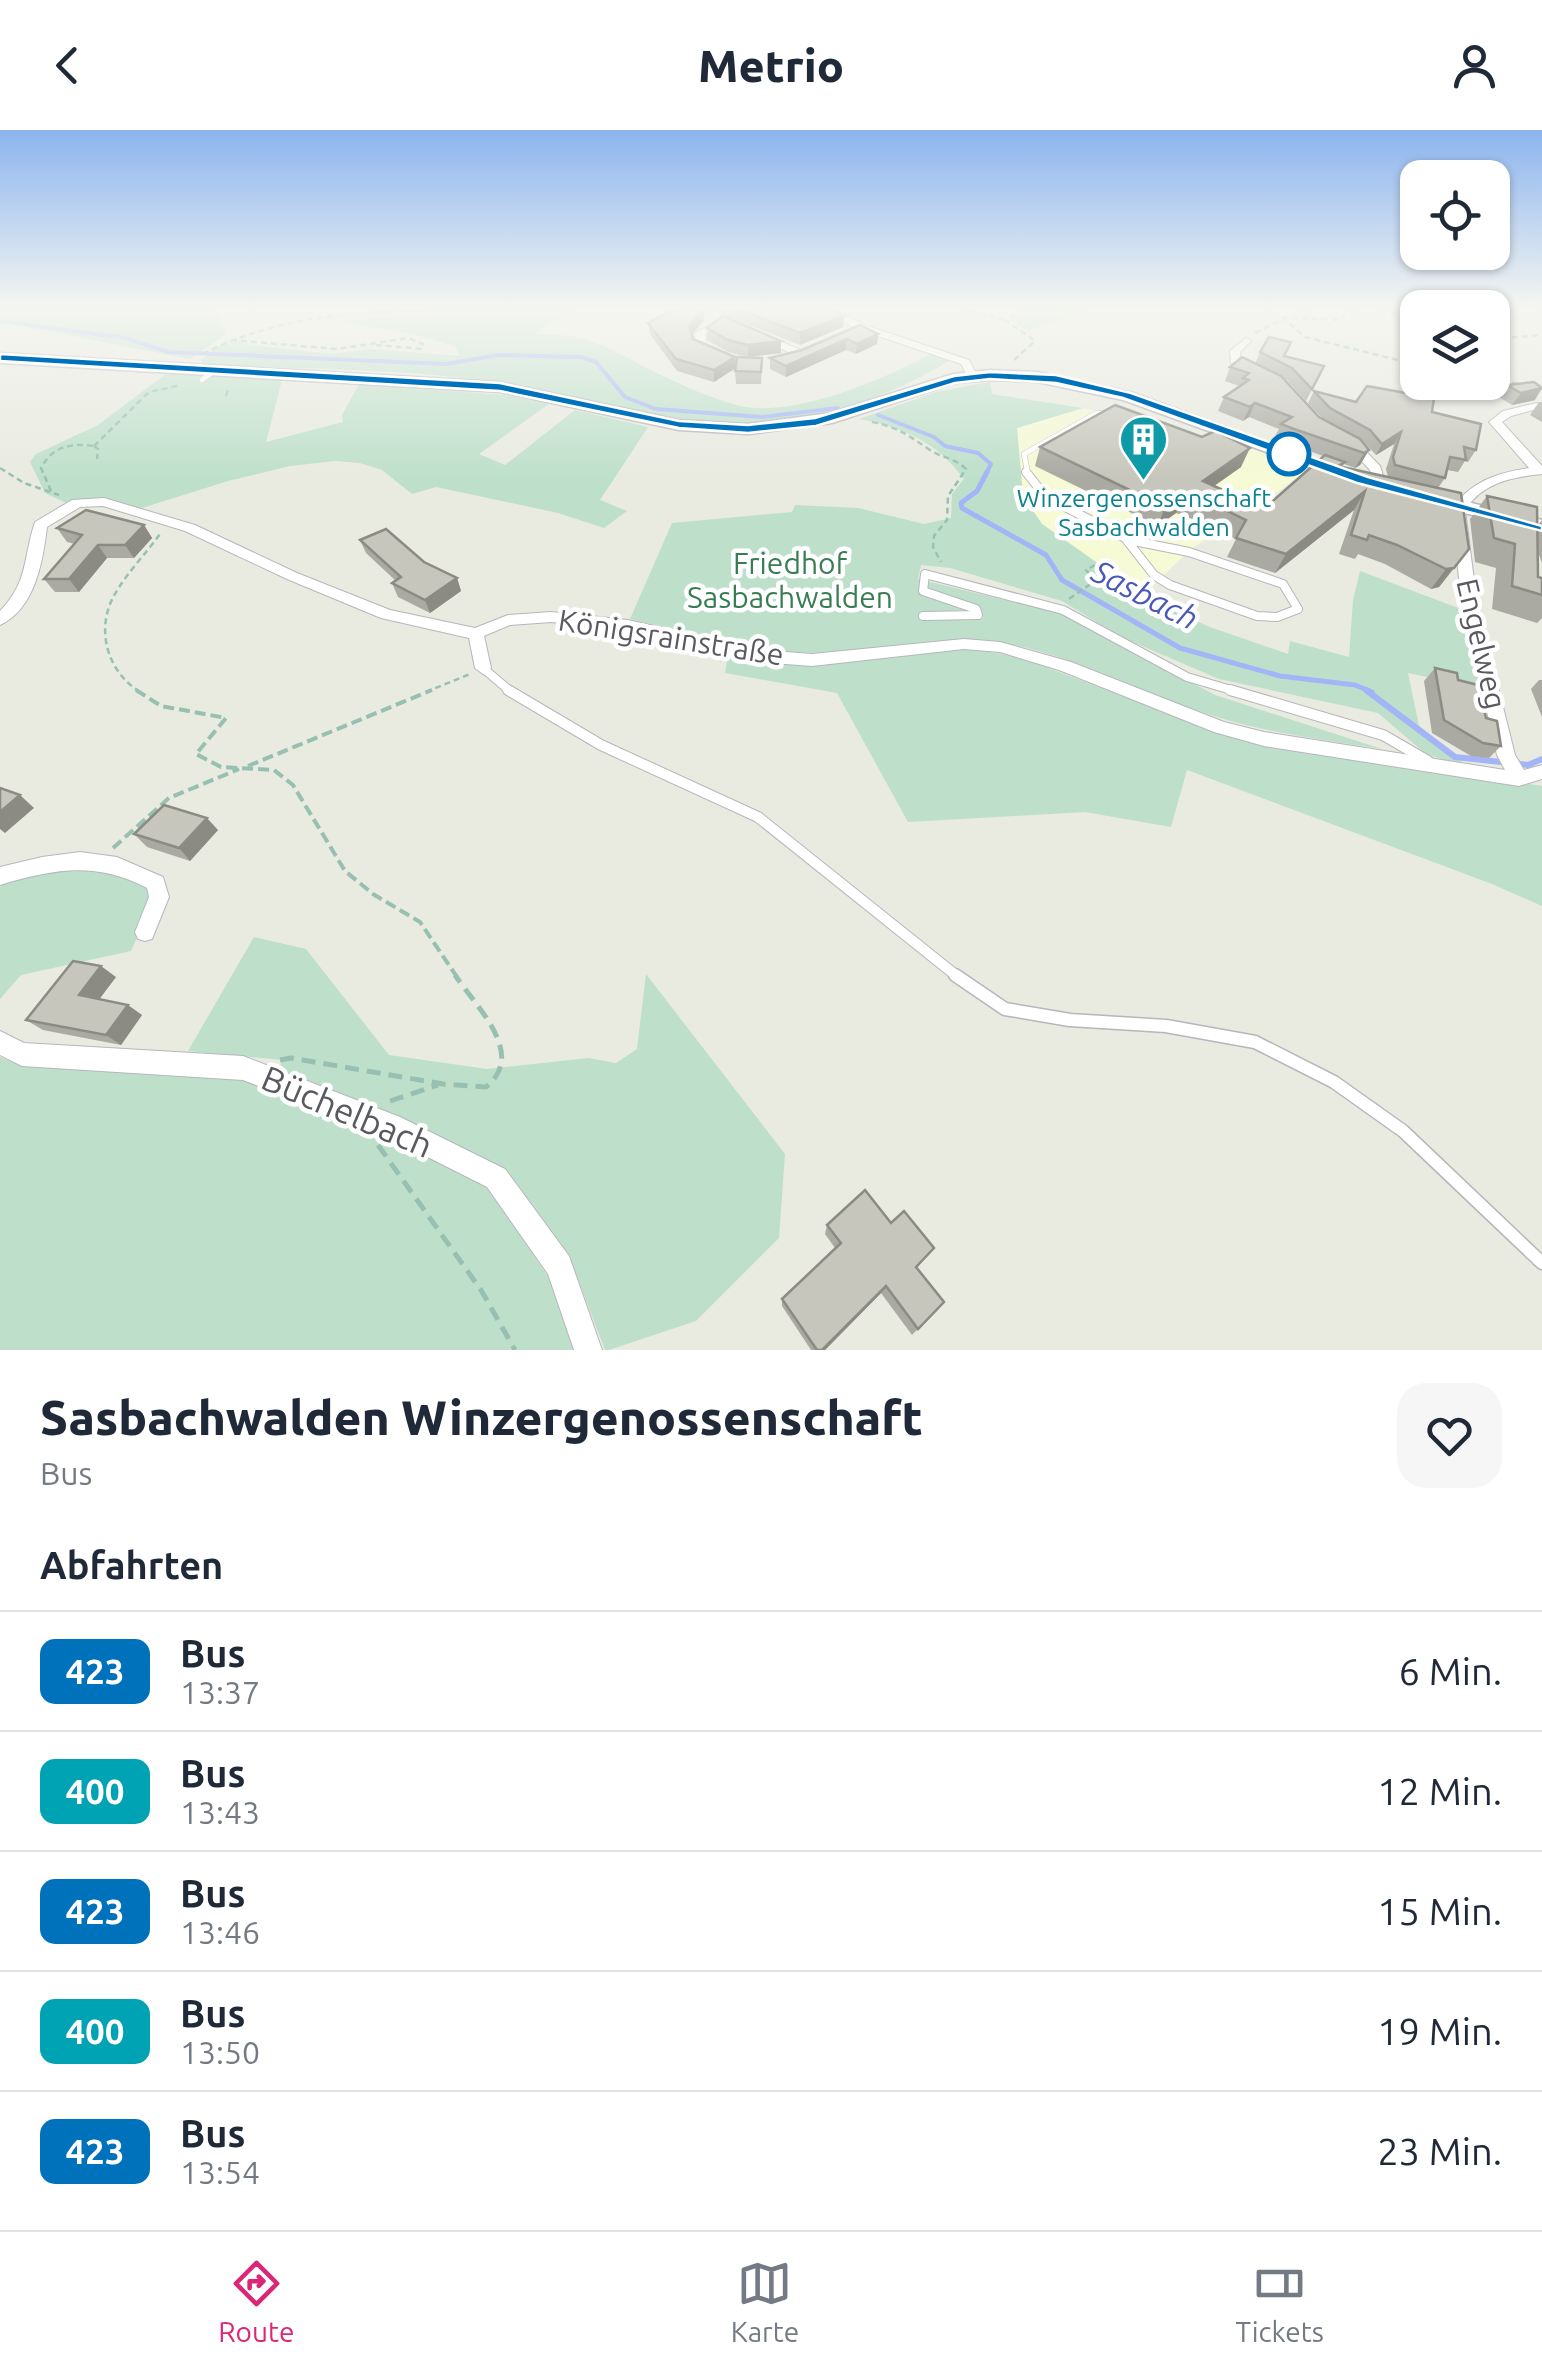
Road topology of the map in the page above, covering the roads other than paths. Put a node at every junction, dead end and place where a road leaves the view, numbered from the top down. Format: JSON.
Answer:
{"nodes":[{"id":1,"x":73,"y":364,"type":"edge"},
{"id":2,"x":966,"y":364,"type":"edge"},
{"id":3,"x":1238,"y":364,"type":"edge"},
{"id":4,"x":973,"y":377,"type":"junction"},
{"id":5,"x":1272,"y":380,"type":"edge"},
{"id":6,"x":1538,"y":406,"type":"dead end"},
{"id":7,"x":1122,"y":420,"type":"edge"},
{"id":8,"x":1331,"y":432,"type":"edge"},
{"id":9,"x":1260,"y":444,"type":"junction"},
{"id":10,"x":1237,"y":450,"type":"edge"},
{"id":11,"x":1540,"y":470,"type":"edge"},
{"id":12,"x":1396,"y":490,"type":"junction"},
{"id":13,"x":1459,"y":506,"type":"junction"},
{"id":14,"x":1542,"y":526,"type":"edge"},
{"id":15,"x":1129,"y":540,"type":"junction"},
{"id":16,"x":923,"y":616,"type":"dead end"},
{"id":17,"x":0,"y":620,"type":"edge"},
{"id":18,"x":476,"y":634,"type":"junction"},
{"id":19,"x":483,"y":668,"type":"joint"},
{"id":20,"x":1438,"y":768,"type":"junction"},
{"id":21,"x":1542,"y":772,"type":"edge"},
{"id":22,"x":1518,"y":779,"type":"junction"},
{"id":23,"x":0,"y":876,"type":"edge"},
{"id":24,"x":145,"y":932,"type":"dead end"},
{"id":25,"x":0,"y":1042,"type":"edge"},
{"id":26,"x":1542,"y":1263,"type":"edge"},
{"id":27,"x":588,"y":1350,"type":"edge"}],
"edges":[{"from":1,"to":4,"type":"main road"},
{"from":2,"to":4,"type":"street"},
{"from":3,"to":5,"type":"street"},
{"from":4,"to":9,"type":"main road"},
{"from":6,"to":11,"type":"street"},
{"from":7,"to":15,"type":"lane"},
{"from":8,"to":12,"type":"street"},
{"from":9,"to":10,"type":"lane"},
{"from":9,"to":12,"type":"main road"},
{"from":11,"to":13,"type":"street"},
{"from":12,"to":13,"type":"main road"},
{"from":13,"to":14,"type":"main road"},
{"from":13,"to":22,"type":"street","name":"Engelweg"},
{"from":15,"to":15,"type":"lane"},
{"from":16,"to":20,"type":"lane"},
{"from":17,"to":18,"type":"street"},
{"from":18,"to":19,"type":"street"},
{"from":18,"to":20,"type":"street","name":"Königsrainstraße"},
{"from":19,"to":26,"type":"lane"},
{"from":20,"to":22,"type":"street","name":"Königsrainstraße"},
{"from":21,"to":22,"type":"street","name":"Königsrainstraße"},
{"from":23,"to":24,"type":"street"},
{"from":25,"to":27,"type":"street","name":"Büchelbach"}]}
